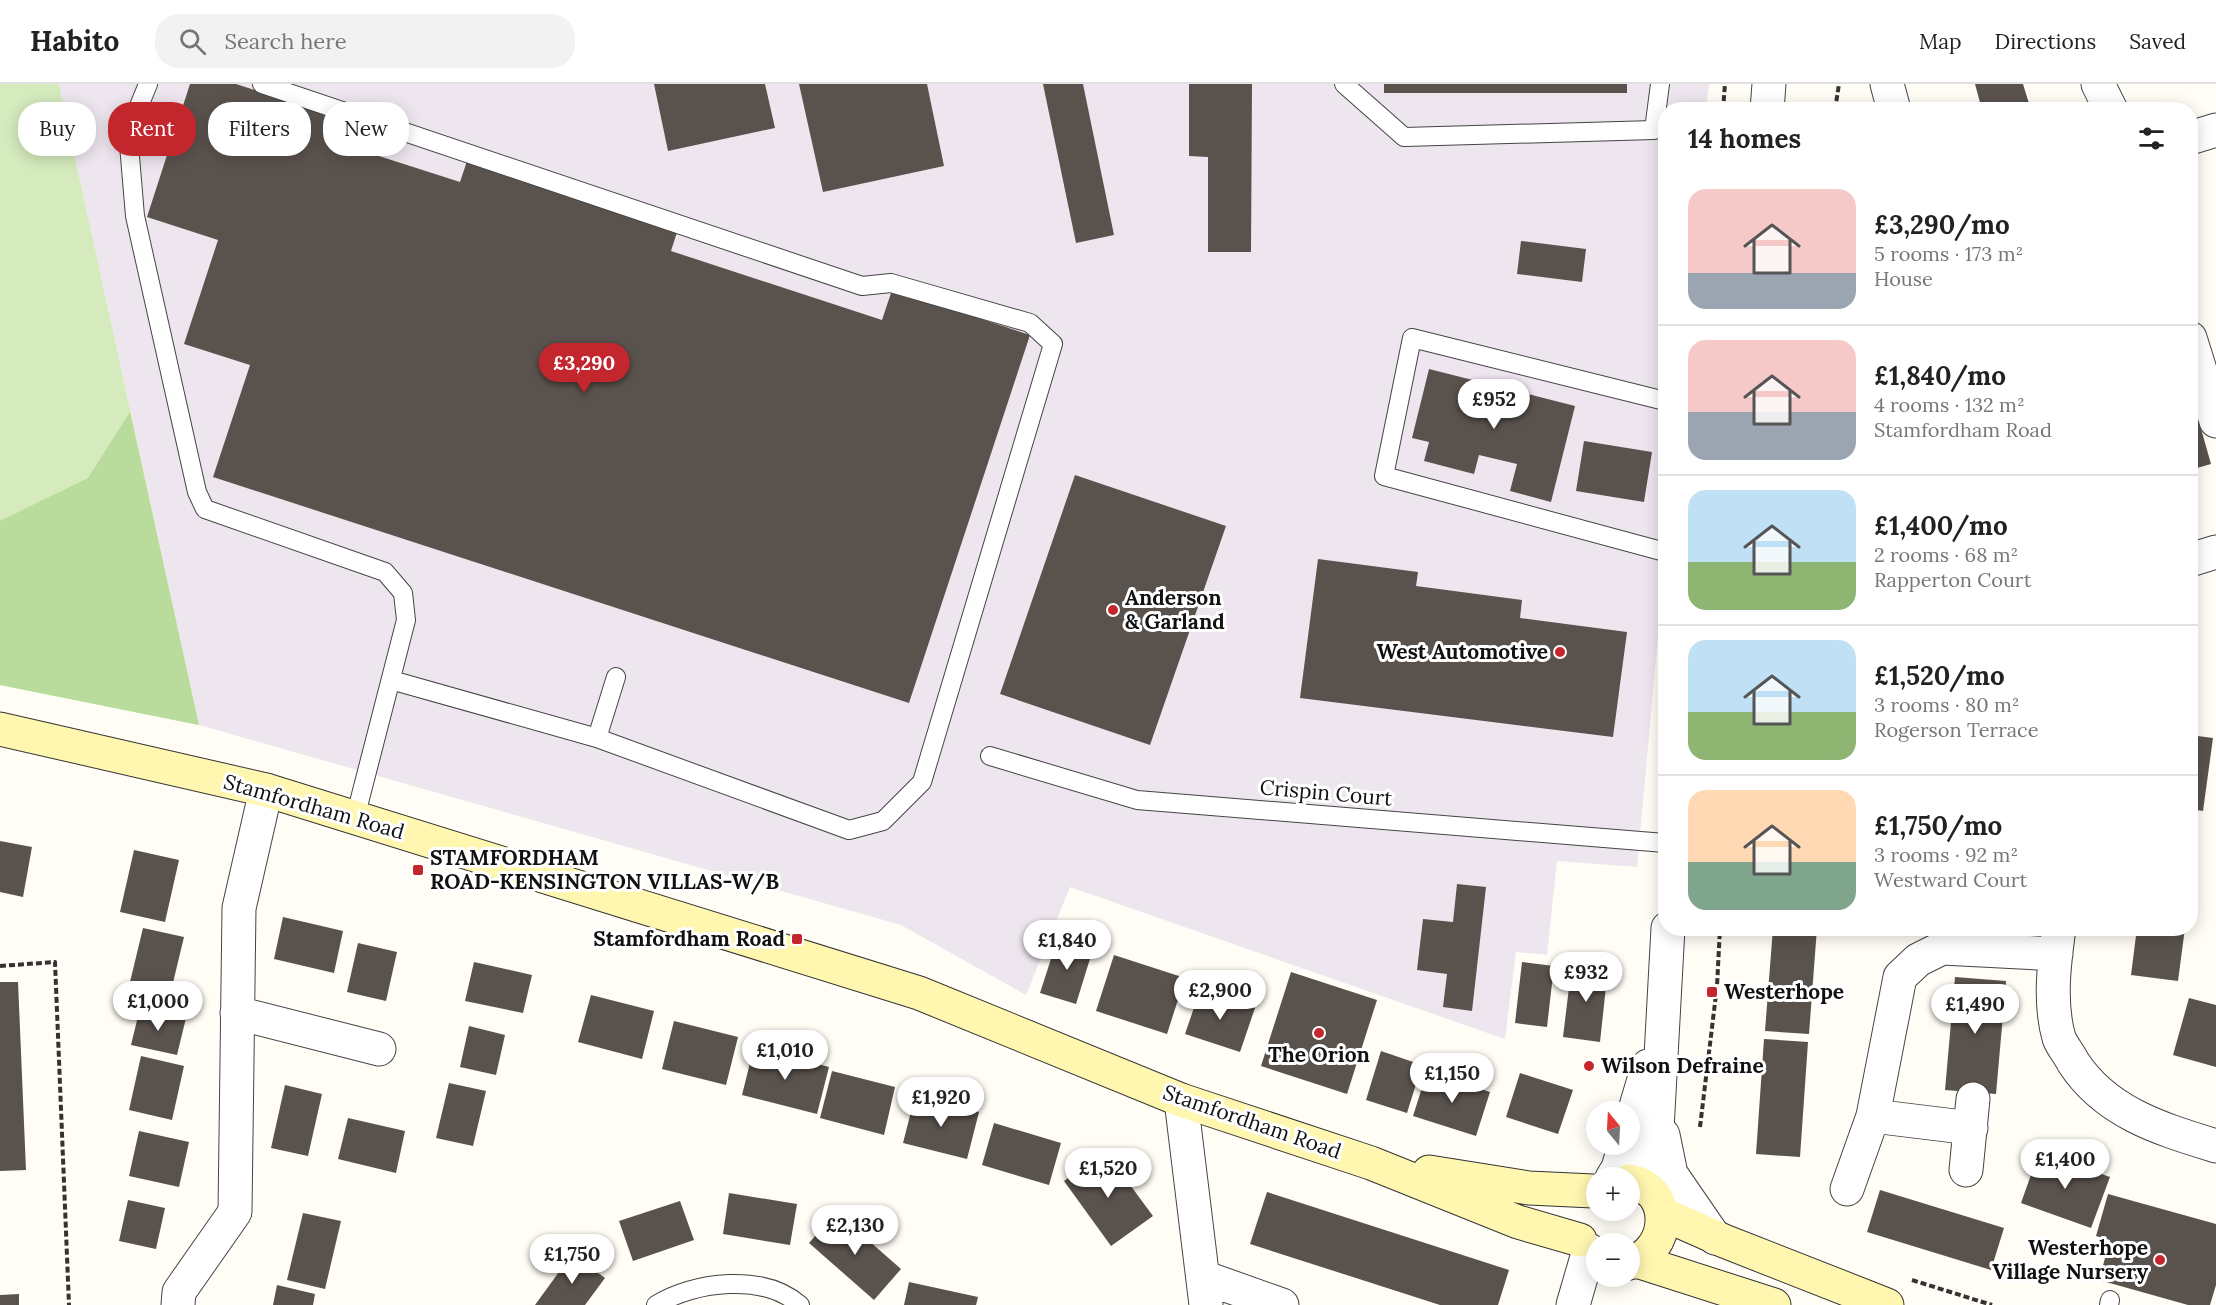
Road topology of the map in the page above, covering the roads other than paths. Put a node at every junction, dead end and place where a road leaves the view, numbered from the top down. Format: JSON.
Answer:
{"nodes":[{"id":1,"x":148,"y":84,"type":"edge"},
{"id":2,"x":262,"y":84,"type":"edge"},
{"id":3,"x":1344,"y":84,"type":"edge"},
{"id":4,"x":1660,"y":84,"type":"edge"},
{"id":5,"x":1769,"y":84,"type":"edge"},
{"id":6,"x":1887,"y":84,"type":"edge"},
{"id":7,"x":2098,"y":84,"type":"edge"},
{"id":8,"x":1768,"y":102,"type":"edge"},
{"id":9,"x":1892,"y":102,"type":"edge"},
{"id":10,"x":2107,"y":102,"type":"edge"},
{"id":11,"x":2216,"y":130,"type":"edge"},
{"id":12,"x":2198,"y":136,"type":"edge"},
{"id":13,"x":2198,"y":364,"type":"edge"},
{"id":14,"x":1658,"y":399,"type":"edge"},
{"id":15,"x":2216,"y":421,"type":"edge"},
{"id":16,"x":1658,"y":550,"type":"edge"},
{"id":17,"x":2216,"y":552,"type":"edge"},
{"id":18,"x":2198,"y":558,"type":"edge"},
{"id":19,"x":616,"y":677,"type":"dead end"},
{"id":20,"x":391,"y":680,"type":"junction"},
{"id":21,"x":0,"y":729,"type":"edge"},
{"id":22,"x":597,"y":738,"type":"junction"},
{"id":23,"x":990,"y":756,"type":"dead end"},
{"id":24,"x":266,"y":790,"type":"junction"},
{"id":25,"x":355,"y":818,"type":"junction"},
{"id":26,"x":1658,"y":842,"type":"edge"},
{"id":27,"x":1668,"y":936,"type":"edge"},
{"id":28,"x":1984,"y":939,"type":"edge"},
{"id":29,"x":2058,"y":941,"type":"edge"},
{"id":30,"x":1664,"y":1009,"type":"junction"},
{"id":31,"x":237,"y":1013,"type":"junction"},
{"id":32,"x":380,"y":1049,"type":"dead end"},
{"id":33,"x":1181,"y":1100,"type":"junction"},
{"id":34,"x":1637,"y":1101,"type":"edge"},
{"id":35,"x":1658,"y":1110,"type":"junction"},
{"id":36,"x":1873,"y":1116,"type":"junction"},
{"id":37,"x":2216,"y":1146,"type":"edge"},
{"id":38,"x":1371,"y":1163,"type":"junction"},
{"id":39,"x":1966,"y":1170,"type":"dead end"},
{"id":40,"x":1586,"y":1186,"type":"edge"},
{"id":41,"x":1847,"y":1189,"type":"dead end"},
{"id":42,"x":1646,"y":1194,"type":"edge"},
{"id":43,"x":1586,"y":1202,"type":"edge"},
{"id":44,"x":1715,"y":1238,"type":"junction"},
{"id":45,"x":1586,"y":1243,"type":"edge"},
{"id":46,"x":1586,"y":1254,"type":"edge"},
{"id":47,"x":1640,"y":1258,"type":"edge"},
{"id":48,"x":1640,"y":1264,"type":"edge"},
{"id":49,"x":1586,"y":1270,"type":"edge"},
{"id":50,"x":1586,"y":1283,"type":"edge"},
{"id":51,"x":1205,"y":1291,"type":"edge"},
{"id":52,"x":178,"y":1305,"type":"edge"},
{"id":53,"x":656,"y":1305,"type":"edge"},
{"id":54,"x":800,"y":1305,"type":"edge"},
{"id":55,"x":1282,"y":1305,"type":"edge"},
{"id":56,"x":1573,"y":1305,"type":"edge"},
{"id":57,"x":1582,"y":1305,"type":"edge"},
{"id":58,"x":1774,"y":1305,"type":"edge"},
{"id":59,"x":1887,"y":1305,"type":"edge"}],
"edges":[{"from":1,"to":20,"type":"lane"},
{"from":2,"to":22,"type":"lane"},
{"from":3,"to":4,"type":"lane"},
{"from":5,"to":8,"type":"street"},
{"from":6,"to":9,"type":"street"},
{"from":7,"to":10,"type":"street"},
{"from":11,"to":12,"type":"street"},
{"from":13,"to":15,"type":"street"},
{"from":14,"to":16,"type":"lane"},
{"from":17,"to":18,"type":"street"},
{"from":19,"to":22,"type":"lane"},
{"from":20,"to":22,"type":"lane"},
{"from":20,"to":25,"type":"lane"},
{"from":21,"to":24,"type":"main road","name":"Stamfordham Road"},
{"from":23,"to":26,"type":"lane","name":"Crispin Court"},
{"from":24,"to":25,"type":"main road","name":"Stamfordham Road"},
{"from":24,"to":31,"type":"street"},
{"from":25,"to":33,"type":"main road","name":"Stamfordham Road"},
{"from":27,"to":30,"type":"street"},
{"from":28,"to":29,"type":"street"},
{"from":28,"to":36,"type":"street"},
{"from":29,"to":37,"type":"street"},
{"from":30,"to":34,"type":"street"},
{"from":30,"to":35,"type":"street"},
{"from":31,"to":32,"type":"street"},
{"from":31,"to":52,"type":"street"},
{"from":33,"to":38,"type":"main road","name":"Stamfordham Road"},
{"from":33,"to":51,"type":"street"},
{"from":35,"to":42,"type":"street"},
{"from":35,"to":44,"type":"street"},
{"from":36,"to":39,"type":"street"},
{"from":36,"to":41,"type":"street"},
{"from":38,"to":40,"type":"main road","name":"Stamfordham Road"},
{"from":38,"to":46,"type":"main road","name":"Stamfordham Road"},
{"from":42,"to":44,"type":"main road"},
{"from":42,"to":47,"type":"main road"},
{"from":43,"to":45,"type":"main road"},
{"from":44,"to":59,"type":"main road"},
{"from":48,"to":58,"type":"main road"},
{"from":49,"to":56,"type":"street"},
{"from":50,"to":57,"type":"street"},
{"from":51,"to":55,"type":"street"},
{"from":53,"to":54,"type":"lane"}]}
